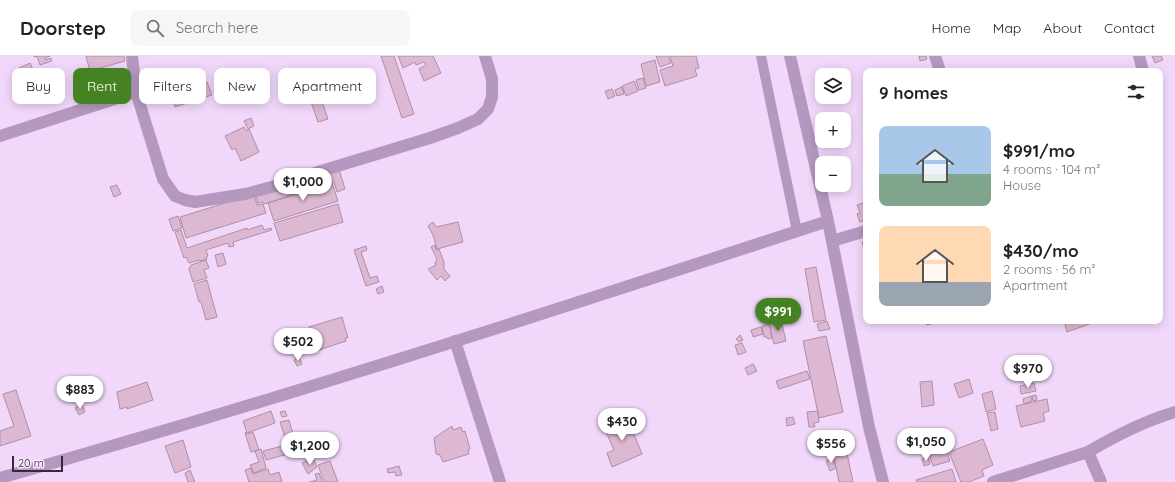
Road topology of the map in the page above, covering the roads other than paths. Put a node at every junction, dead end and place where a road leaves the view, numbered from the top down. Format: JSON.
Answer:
{"nodes":[{"id":1,"x":132,"y":56,"type":"edge"},
{"id":2,"x":485,"y":56,"type":"edge"},
{"id":3,"x":761,"y":56,"type":"edge"},
{"id":4,"x":790,"y":56,"type":"edge"},
{"id":5,"x":935,"y":56,"type":"edge"},
{"id":6,"x":1139,"y":56,"type":"edge"},
{"id":7,"x":939,"y":68,"type":"edge"},
{"id":8,"x":1142,"y":68,"type":"edge"},
{"id":9,"x":136,"y":92,"type":"junction"},
{"id":10,"x":0,"y":136,"type":"edge"},
{"id":11,"x":828,"y":221,"type":"junction"},
{"id":12,"x":797,"y":231,"type":"junction"},
{"id":13,"x":863,"y":232,"type":"edge"},
{"id":14,"x":832,"y":241,"type":"junction"},
{"id":15,"x":456,"y":341,"type":"junction"},
{"id":16,"x":1175,"y":412,"type":"edge"},
{"id":17,"x":1088,"y":452,"type":"junction"},
{"id":18,"x":0,"y":478,"type":"edge"},
{"id":19,"x":500,"y":482,"type":"edge"},
{"id":20,"x":883,"y":482,"type":"edge"},
{"id":21,"x":993,"y":482,"type":"edge"},
{"id":22,"x":1101,"y":482,"type":"edge"}],
"edges":[{"from":1,"to":9,"type":"street"},
{"from":2,"to":9,"type":"street"},
{"from":3,"to":12,"type":"lane"},
{"from":4,"to":11,"type":"street"},
{"from":5,"to":7,"type":"street"},
{"from":6,"to":8,"type":"street"},
{"from":9,"to":10,"type":"street"},
{"from":11,"to":12,"type":"street"},
{"from":11,"to":14,"type":"street"},
{"from":12,"to":15,"type":"street"},
{"from":13,"to":14,"type":"street"},
{"from":14,"to":20,"type":"street"},
{"from":15,"to":18,"type":"street"},
{"from":15,"to":19,"type":"street"},
{"from":16,"to":17,"type":"street"},
{"from":17,"to":21,"type":"street"},
{"from":17,"to":22,"type":"street"}]}
